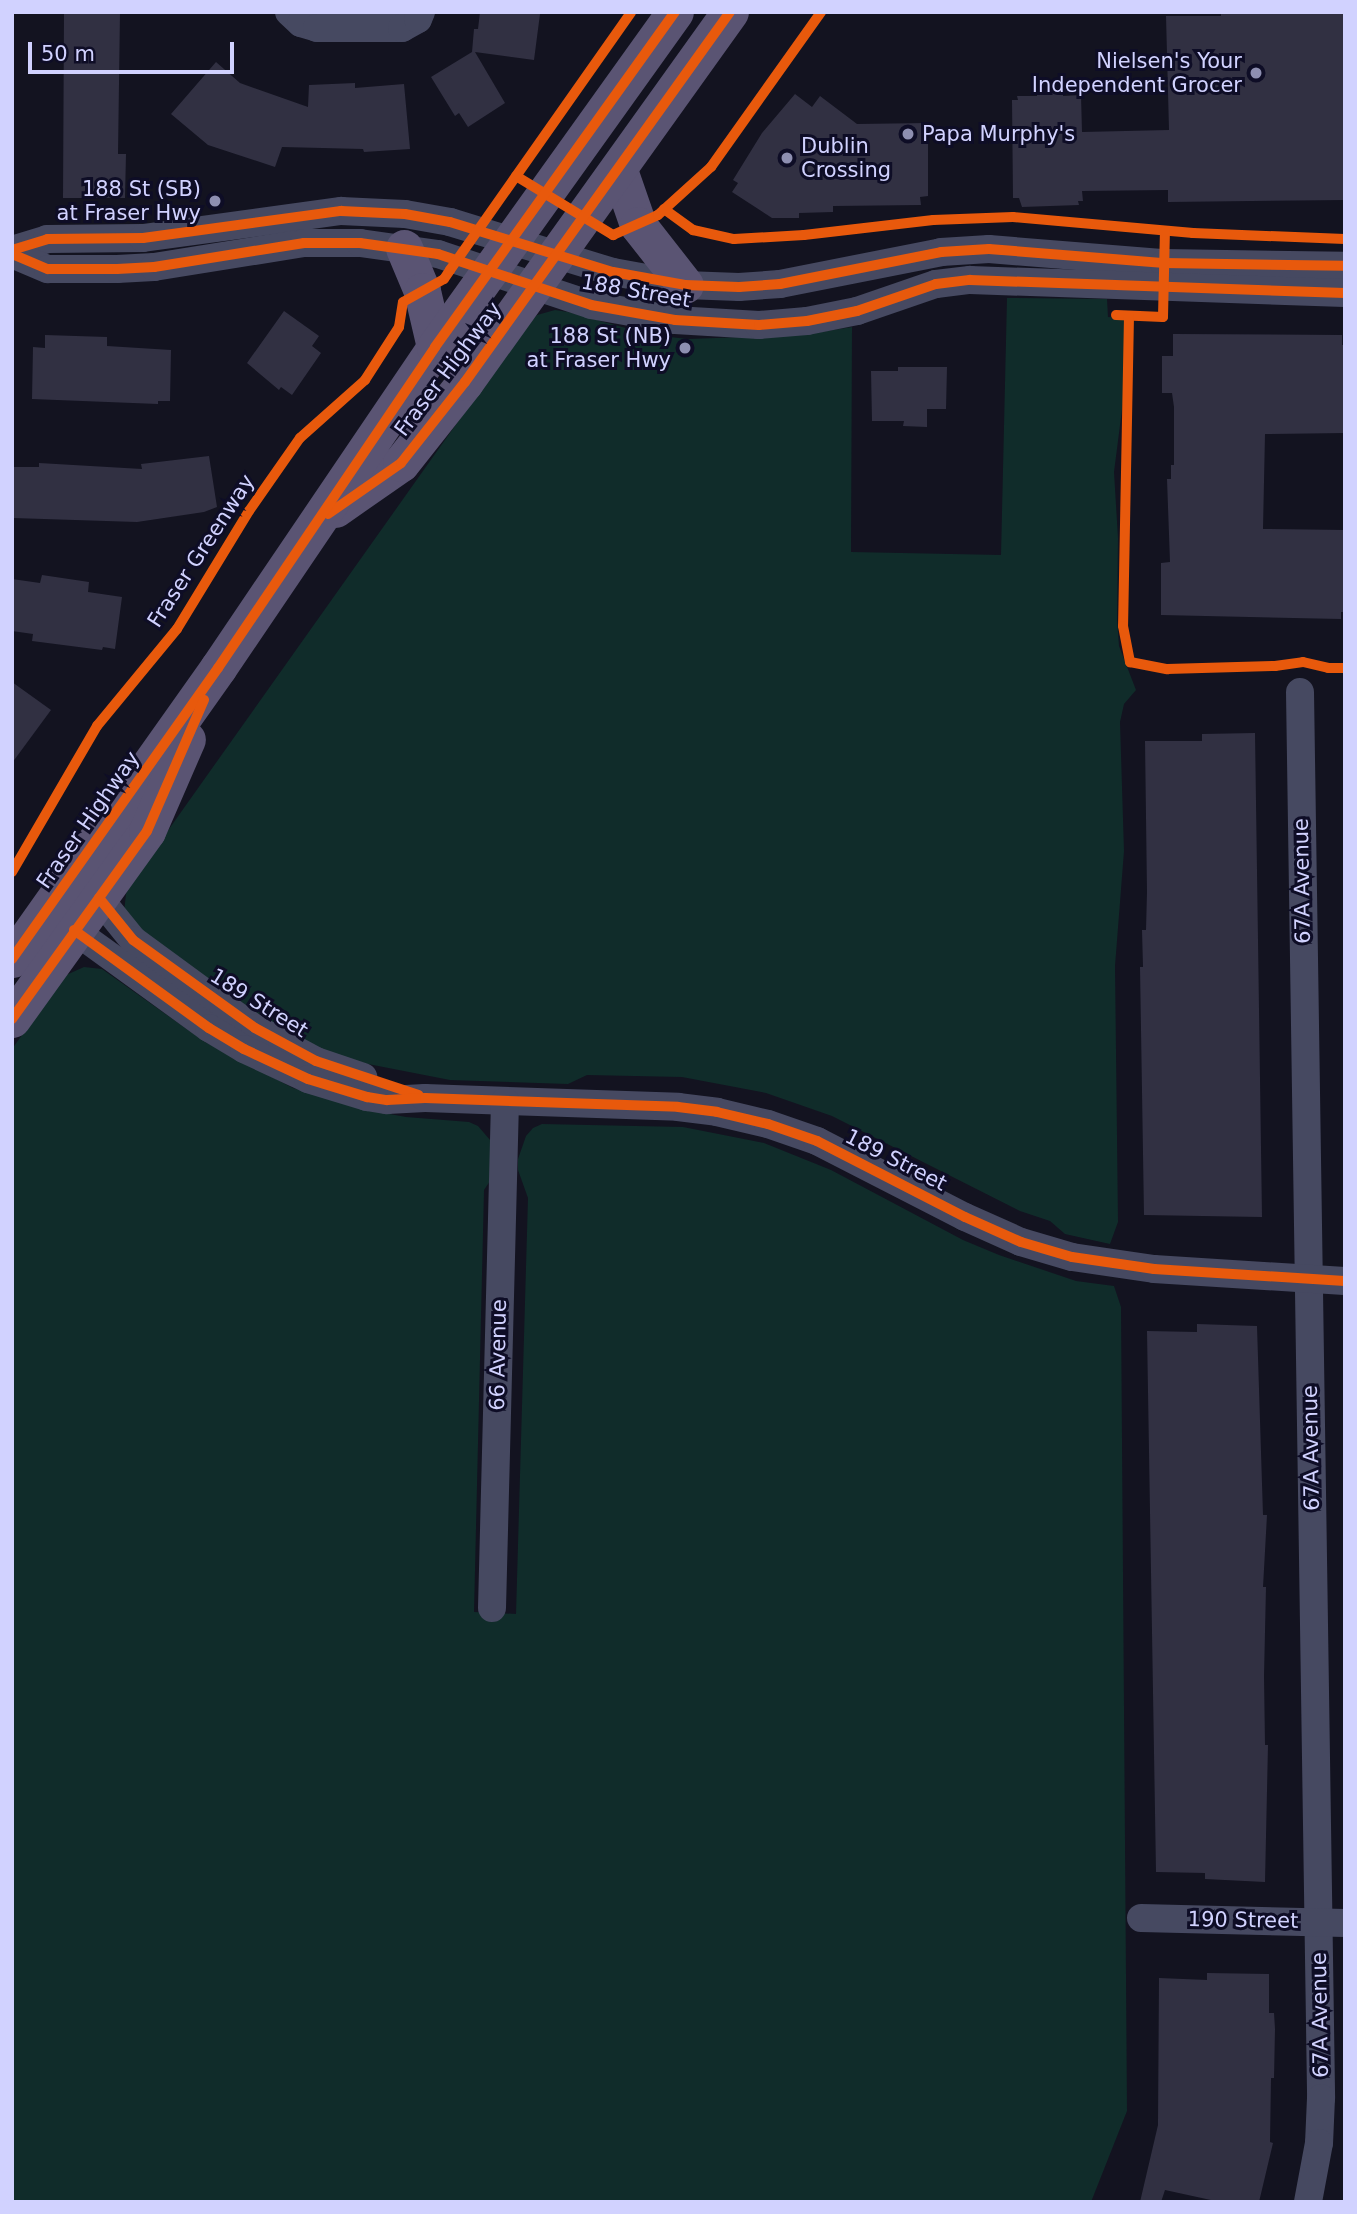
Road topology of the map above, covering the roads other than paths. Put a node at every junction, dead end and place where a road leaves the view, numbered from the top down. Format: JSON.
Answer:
{"nodes":[{"id":1,"x":289,"y":12,"type":"edge"},
{"id":2,"x":421,"y":12,"type":"edge"},
{"id":3,"x":675,"y":12,"type":"edge"},
{"id":4,"x":730,"y":12,"type":"edge"},
{"id":5,"x":619,"y":170,"type":"junction"},
{"id":6,"x":514,"y":239,"type":"junction"},
{"id":7,"x":404,"y":248,"type":"junction"},
{"id":8,"x":12,"y":252,"type":"edge"},
{"id":9,"x":557,"y":253,"type":"junction"},
{"id":10,"x":1345,"y":266,"type":"edge"},
{"id":11,"x":491,"y":272,"type":"junction"},
{"id":12,"x":685,"y":285,"type":"junction"},
{"id":13,"x":532,"y":288,"type":"junction"},
{"id":14,"x":1345,"y":293,"type":"edge"},
{"id":15,"x":435,"y":347,"type":"junction"},
{"id":16,"x":320,"y":520,"type":"junction"},
{"id":17,"x":218,"y":668,"type":"junction"},
{"id":18,"x":1300,"y":692,"type":"dead end"},
{"id":19,"x":99,"y":839,"type":"junction"},
{"id":20,"x":99,"y":898,"type":"junction"},
{"id":21,"x":74,"y":930,"type":"junction"},
{"id":22,"x":12,"y":959,"type":"edge"},
{"id":23,"x":12,"y":1019,"type":"edge"},
{"id":24,"x":425,"y":1098,"type":"junction"},
{"id":25,"x":505,"y":1101,"type":"junction"},
{"id":26,"x":1308,"y":1279,"type":"junction"},
{"id":27,"x":1345,"y":1281,"type":"edge"},
{"id":28,"x":492,"y":1608,"type":"dead end"},
{"id":29,"x":1142,"y":1918,"type":"dead end"},
{"id":30,"x":1331,"y":1922,"type":"edge"},
{"id":31,"x":1308,"y":2202,"type":"edge"}],
"edges":[{"from":1,"to":2,"type":"street"},
{"from":3,"to":6,"type":"main road","name":"Fraser Highway"},
{"from":4,"to":5,"type":"main road","name":"Fraser Highway"},
{"from":5,"to":9,"type":"main road","name":"Fraser Highway"},
{"from":5,"to":12,"type":"main road"},
{"from":6,"to":8,"type":"street","name":"188 Street"},
{"from":6,"to":9,"type":"street","name":"188 Street"},
{"from":6,"to":11,"type":"main road","name":"Fraser Highway"},
{"from":7,"to":8,"type":"street","name":"188 Street"},
{"from":7,"to":11,"type":"street","name":"188 Street"},
{"from":7,"to":15,"type":"main road"},
{"from":9,"to":12,"type":"street","name":"188 Street"},
{"from":9,"to":13,"type":"main road","name":"Fraser Highway"},
{"from":10,"to":12,"type":"street","name":"188 Street"},
{"from":11,"to":13,"type":"street","name":"188 Street"},
{"from":11,"to":15,"type":"main road","name":"Fraser Highway"},
{"from":13,"to":14,"type":"street","name":"188 Street"},
{"from":13,"to":16,"type":"main road","name":"Fraser Highway"},
{"from":15,"to":16,"type":"main road","name":"Fraser Highway"},
{"from":16,"to":17,"type":"main road","name":"Fraser Highway"},
{"from":17,"to":19,"type":"main road","name":"Fraser Highway"},
{"from":17,"to":20,"type":"main road","name":"Fraser Highway"},
{"from":18,"to":26,"type":"street","name":"67A Avenue"},
{"from":19,"to":21,"type":"main road"},
{"from":19,"to":22,"type":"main road","name":"Fraser Highway"},
{"from":20,"to":21,"type":"main road","name":"Fraser Highway"},
{"from":20,"to":24,"type":"street","name":"189 Street"},
{"from":21,"to":23,"type":"main road","name":"Fraser Highway"},
{"from":21,"to":24,"type":"street","name":"189 Street"},
{"from":24,"to":25,"type":"street","name":"189 Street"},
{"from":25,"to":26,"type":"street","name":"189 Street"},
{"from":25,"to":28,"type":"street","name":"66 Avenue"},
{"from":26,"to":27,"type":"street","name":"189 Street"},
{"from":26,"to":30,"type":"street","name":"67A Avenue"},
{"from":29,"to":30,"type":"street","name":"190 Street"},
{"from":30,"to":31,"type":"street","name":"67A Avenue"}]}
